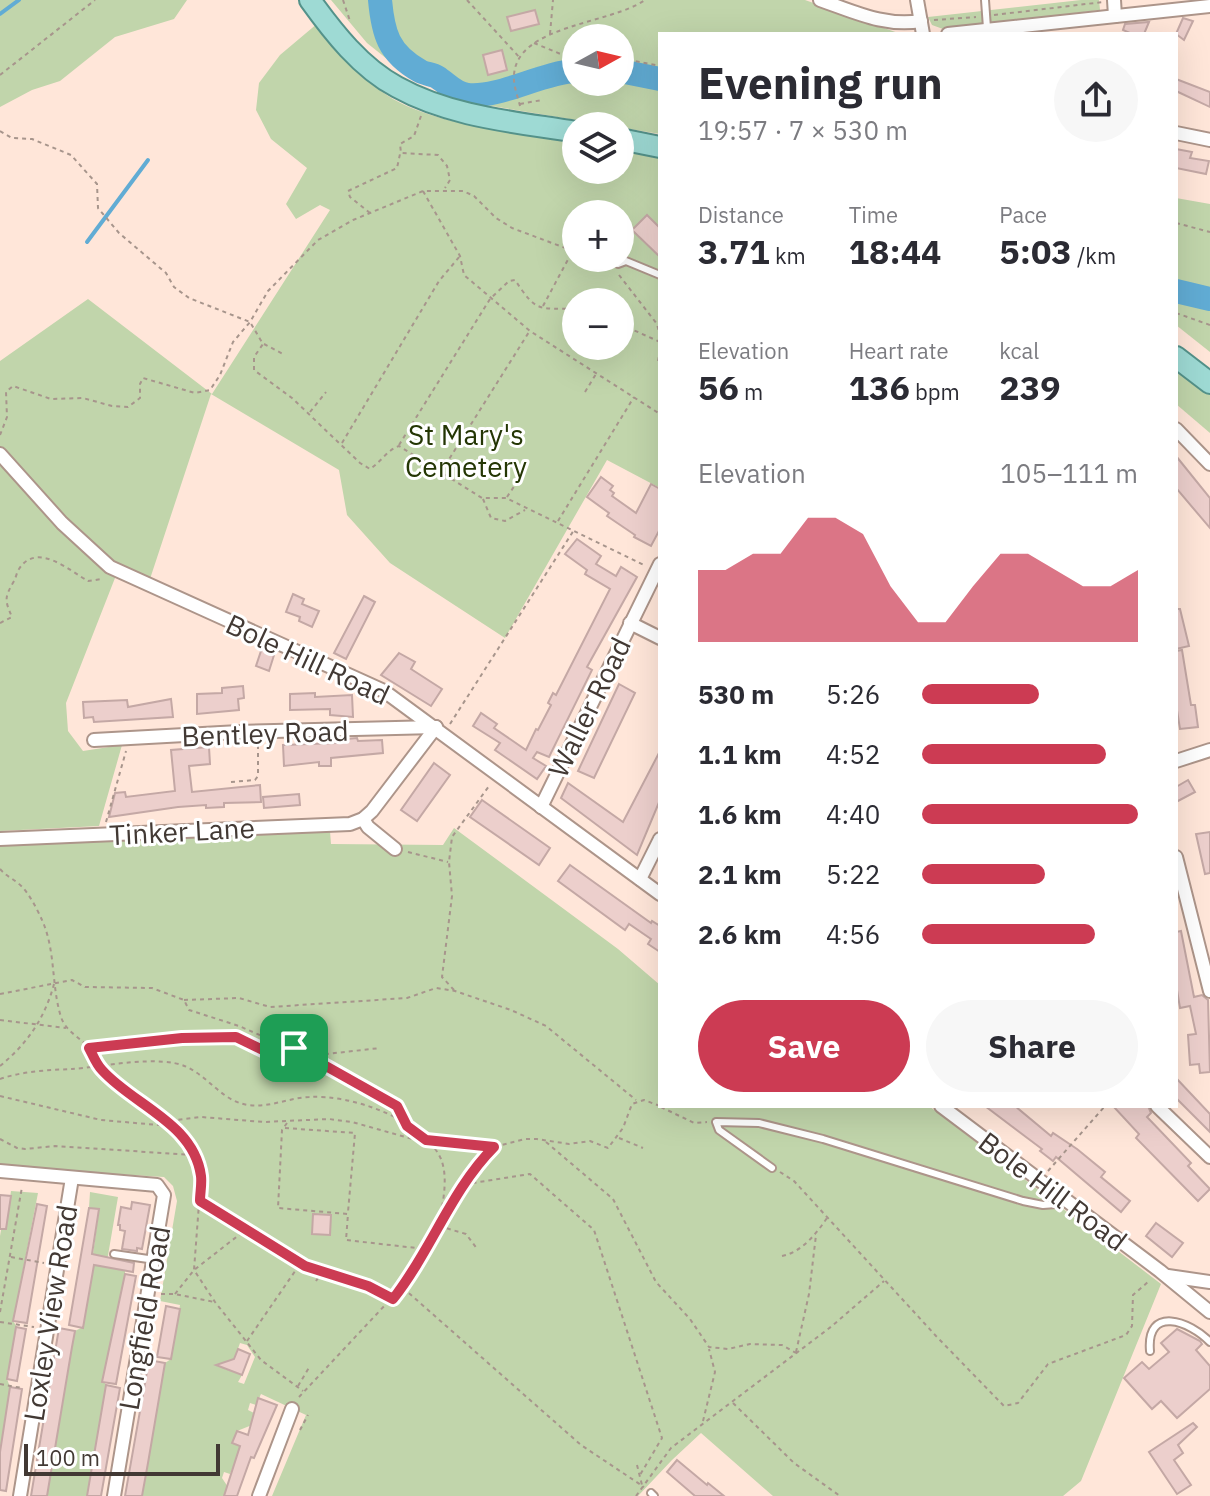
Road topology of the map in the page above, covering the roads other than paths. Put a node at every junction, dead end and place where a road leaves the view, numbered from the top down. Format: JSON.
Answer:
{"nodes":[{"id":1,"x":310,"y":0,"type":"edge"},
{"id":2,"x":820,"y":0,"type":"edge"},
{"id":3,"x":917,"y":0,"type":"edge"},
{"id":4,"x":985,"y":0,"type":"edge"},
{"id":5,"x":1114,"y":0,"type":"edge"},
{"id":6,"x":1210,"y":6,"type":"edge"},
{"id":7,"x":1115,"y":16,"type":"junction"},
{"id":8,"x":922,"y":27,"type":"edge"},
{"id":9,"x":1044,"y":29,"type":"edge"},
{"id":10,"x":987,"y":30,"type":"junction"},
{"id":11,"x":968,"y":32,"type":"edge"},
{"id":12,"x":562,"y":130,"type":"edge"},
{"id":13,"x":1178,"y":133,"type":"edge"},
{"id":14,"x":1210,"y":140,"type":"edge"},
{"id":15,"x":634,"y":142,"type":"edge"},
{"id":16,"x":658,"y":147,"type":"edge"},
{"id":17,"x":634,"y":264,"type":"edge"},
{"id":18,"x":658,"y":274,"type":"edge"},
{"id":19,"x":1178,"y":359,"type":"edge"},
{"id":20,"x":1210,"y":383,"type":"edge"},
{"id":21,"x":1178,"y":431,"type":"edge"},
{"id":22,"x":0,"y":454,"type":"edge"},
{"id":23,"x":1210,"y":464,"type":"edge"},
{"id":24,"x":658,"y":568,"type":"edge"},
{"id":25,"x":630,"y":623,"type":"junction"},
{"id":26,"x":658,"y":637,"type":"edge"},
{"id":27,"x":440,"y":730,"type":"junction"},
{"id":28,"x":94,"y":740,"type":"dead end"},
{"id":29,"x":1210,"y":750,"type":"edge"},
{"id":30,"x":1178,"y":760,"type":"edge"},
{"id":31,"x":541,"y":807,"type":"junction"},
{"id":32,"x":363,"y":819,"type":"junction"},
{"id":33,"x":0,"y":839,"type":"edge"},
{"id":34,"x":658,"y":843,"type":"edge"},
{"id":35,"x":395,"y":849,"type":"road end"},
{"id":36,"x":1178,"y":865,"type":"edge"},
{"id":37,"x":640,"y":879,"type":"junction"},
{"id":38,"x":658,"y":892,"type":"edge"},
{"id":39,"x":1210,"y":991,"type":"edge"},
{"id":40,"x":944,"y":1108,"type":"edge"},
{"id":41,"x":1159,"y":1108,"type":"edge"},
{"id":42,"x":1210,"y":1157,"type":"edge"},
{"id":43,"x":772,"y":1168,"type":"road end"},
{"id":44,"x":0,"y":1171,"type":"edge"},
{"id":45,"x":72,"y":1178,"type":"junction"},
{"id":46,"x":1069,"y":1203,"type":"junction"},
{"id":47,"x":114,"y":1254,"type":"dead end"},
{"id":48,"x":155,"y":1260,"type":"junction"},
{"id":49,"x":1165,"y":1275,"type":"junction"},
{"id":50,"x":1210,"y":1282,"type":"edge"},
{"id":51,"x":1210,"y":1312,"type":"edge"},
{"id":52,"x":1210,"y":1342,"type":"edge"},
{"id":53,"x":1150,"y":1351,"type":"dead end"},
{"id":54,"x":292,"y":1409,"type":"dead end"},
{"id":55,"x":20,"y":1496,"type":"edge"},
{"id":56,"x":114,"y":1496,"type":"edge"},
{"id":57,"x":259,"y":1496,"type":"edge"}],
"edges":[{"from":1,"to":12,"type":"main road"},
{"from":2,"to":8,"type":"street"},
{"from":3,"to":8,"type":"street"},
{"from":4,"to":10,"type":"lane"},
{"from":5,"to":7,"type":"street"},
{"from":6,"to":7,"type":"street"},
{"from":7,"to":9,"type":"street"},
{"from":9,"to":10,"type":"street"},
{"from":10,"to":11,"type":"street"},
{"from":13,"to":14,"type":"street"},
{"from":15,"to":16,"type":"main road"},
{"from":17,"to":18,"type":"lane"},
{"from":19,"to":20,"type":"main road"},
{"from":21,"to":23,"type":"street"},
{"from":22,"to":27,"type":"street","name":"Bole Hill Road"},
{"from":24,"to":25,"type":"street","name":"Waller Road"},
{"from":25,"to":26,"type":"street"},
{"from":25,"to":31,"type":"street","name":"Waller Road"},
{"from":27,"to":28,"type":"street","name":"Bentley Road"},
{"from":27,"to":31,"type":"street","name":"Bole Hill Road"},
{"from":27,"to":32,"type":"street"},
{"from":29,"to":30,"type":"street"},
{"from":31,"to":37,"type":"street","name":"Bole Hill Road"},
{"from":32,"to":33,"type":"street","name":"Tinker Lane"},
{"from":32,"to":35,"type":"street"},
{"from":34,"to":37,"type":"street"},
{"from":36,"to":39,"type":"street"},
{"from":37,"to":38,"type":"street","name":"Bole Hill Road"},
{"from":40,"to":46,"type":"street","name":"Bole Hill Road"},
{"from":41,"to":42,"type":"street"},
{"from":43,"to":46,"type":"lane"},
{"from":44,"to":45,"type":"street"},
{"from":45,"to":48,"type":"street","name":"Longfield Road"},
{"from":45,"to":55,"type":"street","name":"Loxley View Road"},
{"from":46,"to":49,"type":"street","name":"Bole Hill Road"},
{"from":47,"to":48,"type":"lane"},
{"from":48,"to":56,"type":"street","name":"Longfield Road"},
{"from":49,"to":50,"type":"street","name":"Bole Hill Road"},
{"from":49,"to":51,"type":"street","name":"Bole Hill Road"},
{"from":52,"to":53,"type":"lane"},
{"from":54,"to":57,"type":"street"}]}
